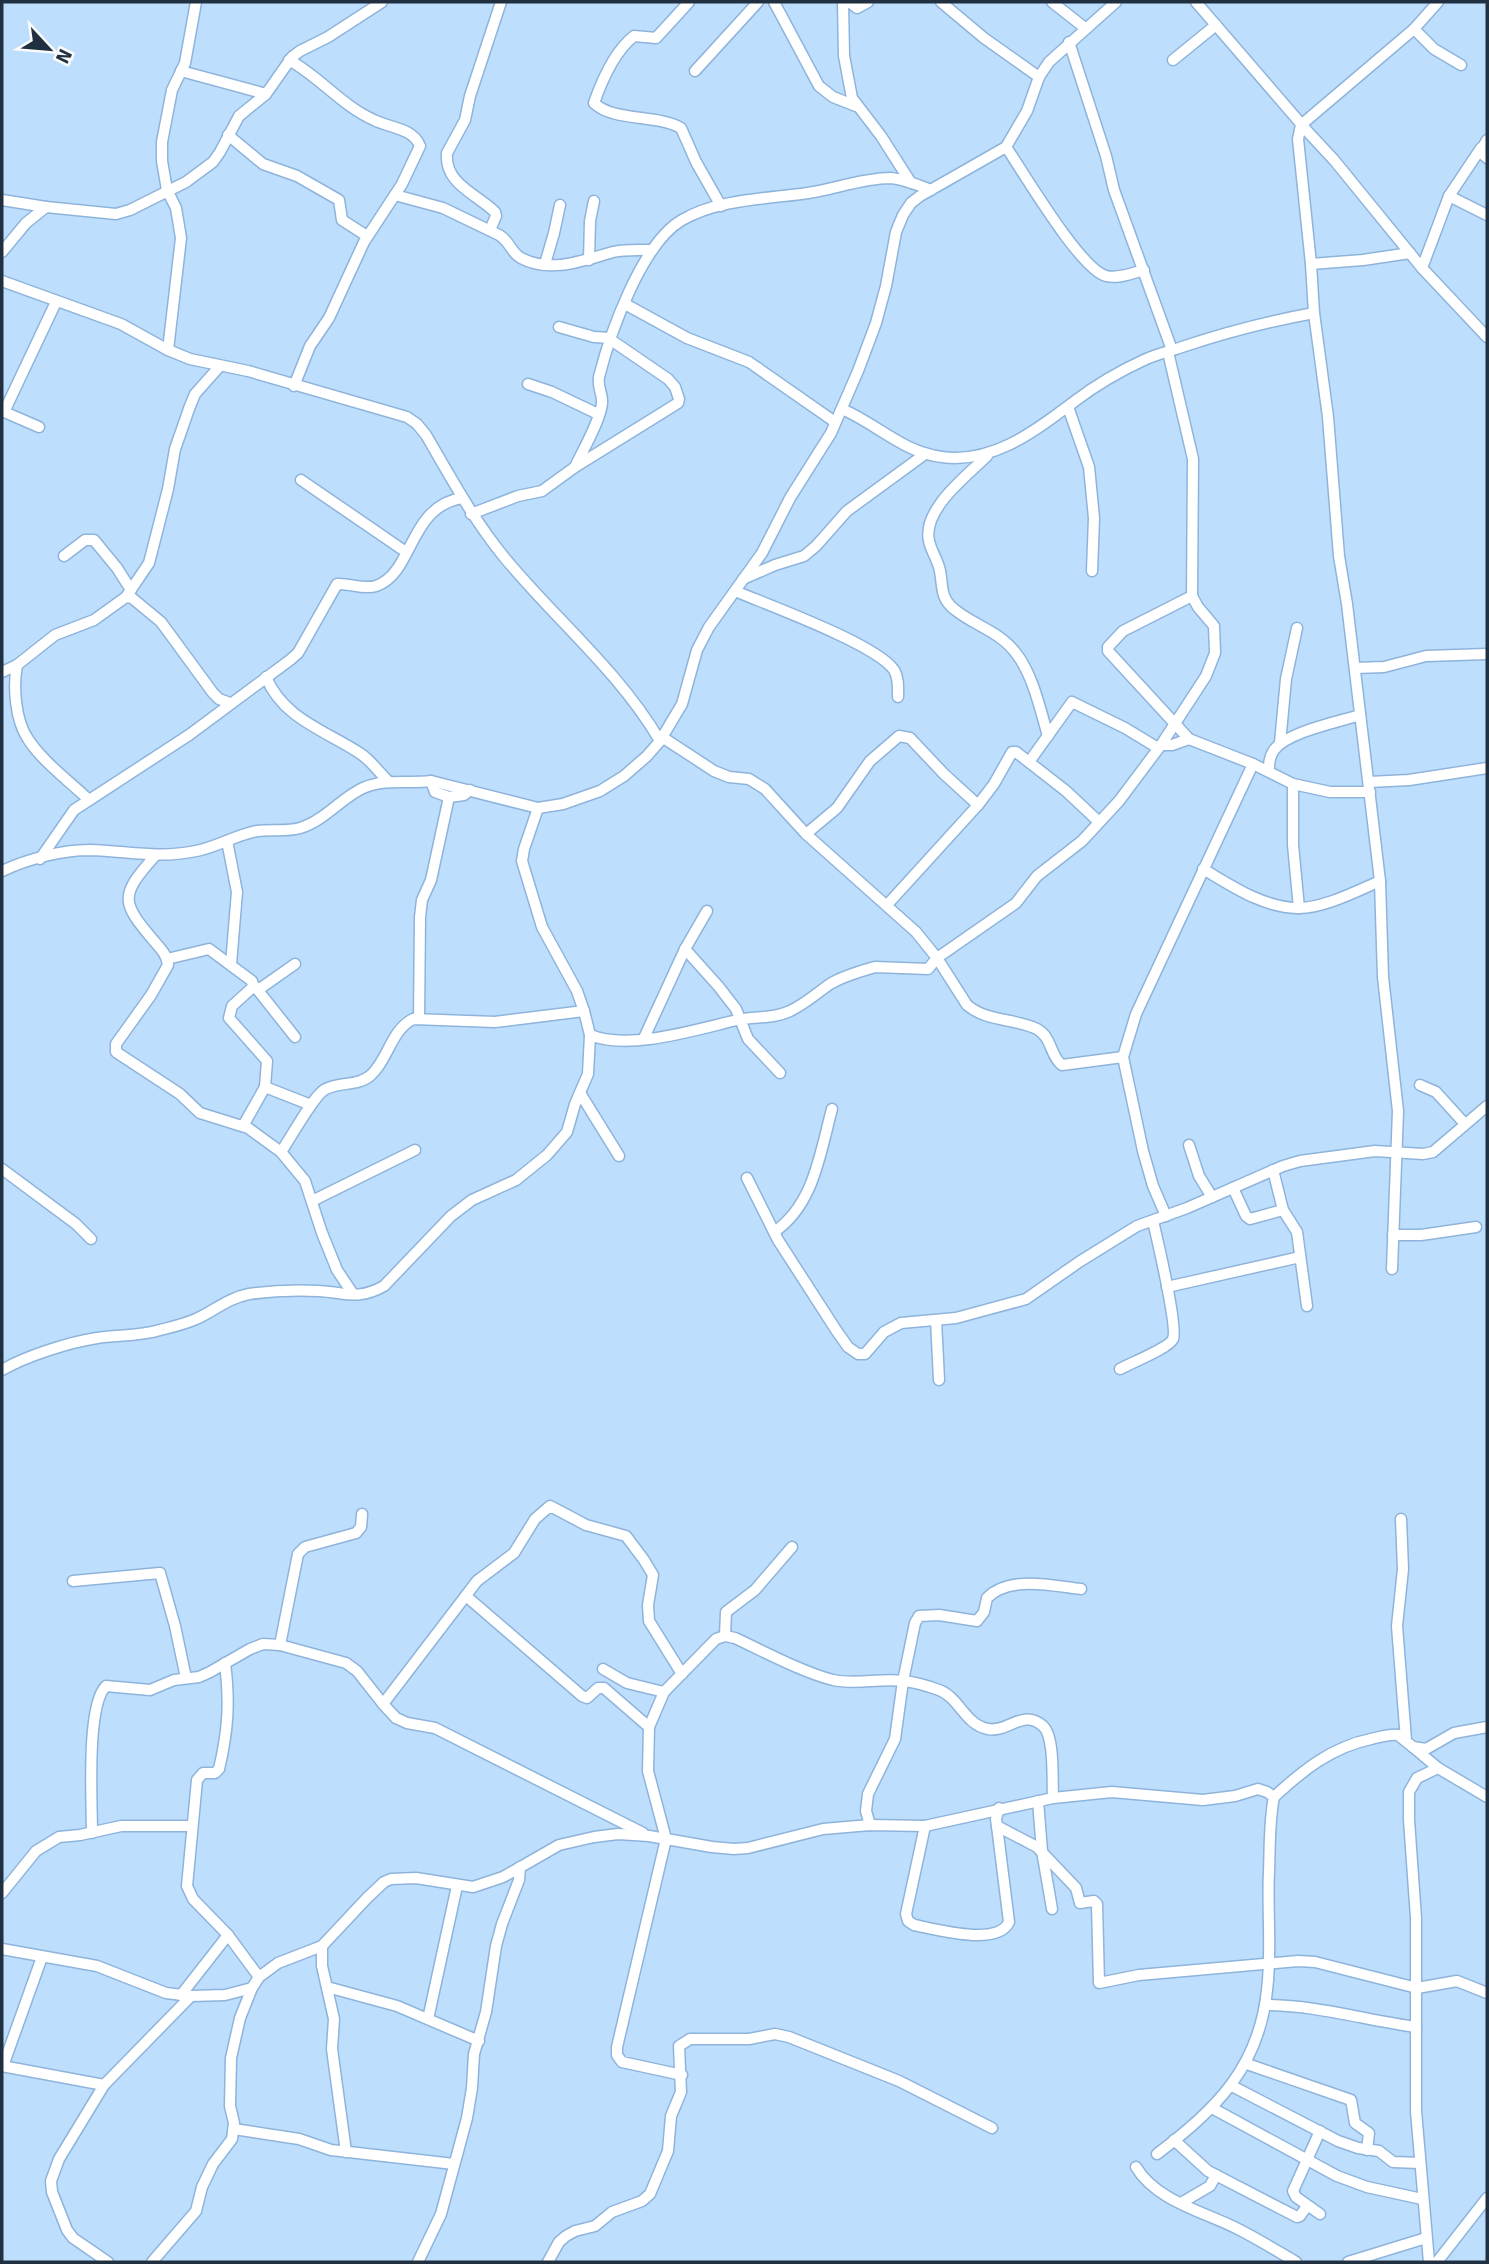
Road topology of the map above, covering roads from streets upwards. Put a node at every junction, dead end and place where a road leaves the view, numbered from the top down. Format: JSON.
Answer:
{"nodes":[{"id":1,"x":195,"y":2,"type":"edge"},
{"id":2,"x":382,"y":2,"type":"edge"},
{"id":3,"x":501,"y":2,"type":"edge"},
{"id":4,"x":689,"y":2,"type":"edge"},
{"id":5,"x":758,"y":2,"type":"edge"},
{"id":6,"x":843,"y":2,"type":"edge"},
{"id":7,"x":849,"y":2,"type":"edge"},
{"id":8,"x":868,"y":2,"type":"edge"},
{"id":9,"x":940,"y":2,"type":"edge"},
{"id":10,"x":1052,"y":2,"type":"edge"},
{"id":11,"x":1115,"y":2,"type":"edge"},
{"id":12,"x":1196,"y":2,"type":"edge"},
{"id":13,"x":1438,"y":2,"type":"edge"},
{"id":14,"x":778,"y":3,"type":"edge"},
{"id":15,"x":1216,"y":24,"type":"junction"},
{"id":16,"x":1085,"y":28,"type":"junction"},
{"id":17,"x":1414,"y":29,"type":"junction"},
{"id":18,"x":1069,"y":42,"type":"junction"},
{"id":19,"x":289,"y":60,"type":"junction"},
{"id":20,"x":1174,"y":60,"type":"dead end"},
{"id":21,"x":1461,"y":65,"type":"dead end"},
{"id":22,"x":181,"y":71,"type":"junction"},
{"id":23,"x":695,"y":71,"type":"dead end"},
{"id":24,"x":1039,"y":77,"type":"junction"},
{"id":25,"x":266,"y":94,"type":"junction"},
{"id":26,"x":856,"y":106,"type":"junction"},
{"id":27,"x":1301,"y":125,"type":"junction"},
{"id":28,"x":228,"y":135,"type":"junction"},
{"id":29,"x":1484,"y":144,"type":"edge"},
{"id":30,"x":1006,"y":147,"type":"junction"},
{"id":31,"x":1487,"y":159,"type":"edge"},
{"id":32,"x":911,"y":183,"type":"junction"},
{"id":33,"x":167,"y":190,"type":"junction"},
{"id":34,"x":931,"y":190,"type":"junction"},
{"id":35,"x":395,"y":195,"type":"junction"},
{"id":36,"x":1449,"y":196,"type":"junction"},
{"id":37,"x":2,"y":200,"type":"edge"},
{"id":38,"x":594,"y":201,"type":"dead end"},
{"id":39,"x":559,"y":205,"type":"dead end"},
{"id":40,"x":721,"y":206,"type":"junction"},
{"id":41,"x":46,"y":207,"type":"junction"},
{"id":42,"x":1487,"y":215,"type":"edge"},
{"id":43,"x":490,"y":230,"type":"junction"},
{"id":44,"x":367,"y":236,"type":"junction"},
{"id":45,"x":652,"y":250,"type":"junction"},
{"id":46,"x":2,"y":252,"type":"edge"},
{"id":47,"x":1410,"y":253,"type":"junction"},
{"id":48,"x":589,"y":260,"type":"junction"},
{"id":49,"x":545,"y":264,"type":"junction"},
{"id":50,"x":1311,"y":264,"type":"junction"},
{"id":51,"x":1422,"y":268,"type":"junction"},
{"id":52,"x":1144,"y":270,"type":"junction"},
{"id":53,"x":2,"y":281,"type":"edge"},
{"id":54,"x":56,"y":302,"type":"junction"},
{"id":55,"x":625,"y":304,"type":"junction"},
{"id":56,"x":1314,"y":313,"type":"junction"},
{"id":57,"x":559,"y":327,"type":"dead end"},
{"id":58,"x":1487,"y":337,"type":"edge"},
{"id":59,"x":611,"y":339,"type":"junction"},
{"id":60,"x":168,"y":350,"type":"junction"},
{"id":61,"x":1170,"y":351,"type":"junction"},
{"id":62,"x":219,"y":367,"type":"junction"},
{"id":63,"x":528,"y":384,"type":"dead end"},
{"id":64,"x":295,"y":386,"type":"junction"},
{"id":65,"x":1068,"y":407,"type":"junction"},
{"id":66,"x":842,"y":410,"type":"junction"},
{"id":67,"x":3,"y":412,"type":"edge"},
{"id":68,"x":598,"y":414,"type":"junction"},
{"id":69,"x":835,"y":422,"type":"junction"},
{"id":70,"x":39,"y":427,"type":"dead end"},
{"id":71,"x":925,"y":454,"type":"junction"},
{"id":72,"x":989,"y":454,"type":"junction"},
{"id":73,"x":575,"y":467,"type":"junction"},
{"id":74,"x":301,"y":480,"type":"dead end"},
{"id":75,"x":462,"y":498,"type":"junction"},
{"id":76,"x":471,"y":514,"type":"junction"},
{"id":77,"x":406,"y":552,"type":"junction"},
{"id":78,"x":64,"y":556,"type":"dead end"},
{"id":79,"x":1092,"y":571,"type":"dead end"},
{"id":80,"x":743,"y":579,"type":"junction"},
{"id":81,"x":734,"y":591,"type":"junction"},
{"id":82,"x":129,"y":594,"type":"junction"},
{"id":83,"x":1192,"y":596,"type":"junction"},
{"id":84,"x":1297,"y":628,"type":"dead end"},
{"id":85,"x":1487,"y":654,"type":"edge"},
{"id":86,"x":17,"y":665,"type":"junction"},
{"id":87,"x":1355,"y":667,"type":"junction"},
{"id":88,"x":2,"y":672,"type":"edge"},
{"id":89,"x":266,"y":677,"type":"junction"},
{"id":90,"x":898,"y":697,"type":"dead end"},
{"id":91,"x":230,"y":703,"type":"junction"},
{"id":92,"x":1360,"y":715,"type":"junction"},
{"id":93,"x":1174,"y":724,"type":"junction"},
{"id":94,"x":1048,"y":736,"type":"junction"},
{"id":95,"x":1189,"y":738,"type":"junction"},
{"id":96,"x":661,"y":739,"type":"junction"},
{"id":97,"x":1280,"y":743,"type":"junction"},
{"id":98,"x":1160,"y":747,"type":"junction"},
{"id":99,"x":1029,"y":762,"type":"junction"},
{"id":100,"x":1253,"y":764,"type":"junction"},
{"id":101,"x":1487,"y":768,"type":"edge"},
{"id":102,"x":1269,"y":771,"type":"junction"},
{"id":103,"x":431,"y":780,"type":"junction"},
{"id":104,"x":388,"y":781,"type":"junction"},
{"id":105,"x":1293,"y":784,"type":"junction"},
{"id":106,"x":1369,"y":787,"type":"junction"},
{"id":107,"x":470,"y":790,"type":"junction"},
{"id":108,"x":449,"y":797,"type":"junction"},
{"id":109,"x":89,"y":800,"type":"junction"},
{"id":110,"x":978,"y":804,"type":"junction"},
{"id":111,"x":538,"y":808,"type":"junction"},
{"id":112,"x":1099,"y":822,"type":"junction"},
{"id":113,"x":806,"y":834,"type":"junction"},
{"id":114,"x":227,"y":841,"type":"junction"},
{"id":115,"x":155,"y":856,"type":"junction"},
{"id":116,"x":40,"y":859,"type":"junction"},
{"id":117,"x":1203,"y":869,"type":"junction"},
{"id":118,"x":2,"y":871,"type":"edge"},
{"id":119,"x":1380,"y":881,"type":"junction"},
{"id":120,"x":887,"y":905,"type":"junction"},
{"id":121,"x":1299,"y":908,"type":"junction"},
{"id":122,"x":707,"y":911,"type":"dead end"},
{"id":123,"x":685,"y":949,"type":"junction"},
{"id":124,"x":937,"y":958,"type":"junction"},
{"id":125,"x":167,"y":959,"type":"junction"},
{"id":126,"x":231,"y":964,"type":"junction"},
{"id":127,"x":295,"y":964,"type":"dead end"},
{"id":128,"x":255,"y":987,"type":"junction"},
{"id":129,"x":584,"y":1011,"type":"junction"},
{"id":130,"x":419,"y":1019,"type":"junction"},
{"id":131,"x":740,"y":1019,"type":"junction"},
{"id":132,"x":590,"y":1035,"type":"junction"},
{"id":133,"x":295,"y":1037,"type":"dead end"},
{"id":134,"x":643,"y":1038,"type":"junction"},
{"id":135,"x":1124,"y":1057,"type":"junction"},
{"id":136,"x":780,"y":1073,"type":"dead end"},
{"id":137,"x":1420,"y":1085,"type":"dead end"},
{"id":138,"x":265,"y":1087,"type":"junction"},
{"id":139,"x":580,"y":1093,"type":"junction"},
{"id":140,"x":311,"y":1105,"type":"junction"},
{"id":141,"x":1487,"y":1106,"type":"edge"},
{"id":142,"x":832,"y":1110,"type":"dead end"},
{"id":143,"x":1465,"y":1124,"type":"junction"},
{"id":144,"x":243,"y":1126,"type":"junction"},
{"id":145,"x":1189,"y":1145,"type":"dead end"},
{"id":146,"x":415,"y":1150,"type":"dead end"},
{"id":147,"x":281,"y":1152,"type":"junction"},
{"id":148,"x":1397,"y":1152,"type":"junction"},
{"id":149,"x":620,"y":1156,"type":"dead end"},
{"id":150,"x":2,"y":1169,"type":"edge"},
{"id":151,"x":1273,"y":1170,"type":"junction"},
{"id":152,"x":747,"y":1178,"type":"dead end"},
{"id":153,"x":1233,"y":1188,"type":"junction"},
{"id":154,"x":1212,"y":1198,"type":"junction"},
{"id":155,"x":312,"y":1201,"type":"junction"},
{"id":156,"x":1283,"y":1210,"type":"junction"},
{"id":157,"x":1166,"y":1216,"type":"junction"},
{"id":158,"x":1153,"y":1221,"type":"junction"},
{"id":159,"x":1476,"y":1227,"type":"dead end"},
{"id":160,"x":774,"y":1232,"type":"junction"},
{"id":161,"x":1393,"y":1234,"type":"junction"},
{"id":162,"x":91,"y":1239,"type":"dead end"},
{"id":163,"x":1300,"y":1257,"type":"junction"},
{"id":164,"x":1392,"y":1269,"type":"dead end"},
{"id":165,"x":1167,"y":1287,"type":"junction"},
{"id":166,"x":352,"y":1294,"type":"junction"},
{"id":167,"x":1307,"y":1306,"type":"dead end"},
{"id":168,"x":936,"y":1320,"type":"junction"},
{"id":169,"x":1120,"y":1369,"type":"dead end"},
{"id":170,"x":2,"y":1370,"type":"edge"},
{"id":171,"x":939,"y":1380,"type":"dead end"},
{"id":172,"x":362,"y":1514,"type":"dead end"},
{"id":173,"x":1401,"y":1519,"type":"dead end"},
{"id":174,"x":792,"y":1547,"type":"dead end"},
{"id":175,"x":73,"y":1581,"type":"dead end"},
{"id":176,"x":1081,"y":1589,"type":"dead end"},
{"id":177,"x":466,"y":1596,"type":"junction"},
{"id":178,"x":725,"y":1636,"type":"junction"},
{"id":179,"x":280,"y":1645,"type":"junction"},
{"id":180,"x":225,"y":1663,"type":"junction"},
{"id":181,"x":603,"y":1669,"type":"dead end"},
{"id":182,"x":682,"y":1674,"type":"junction"},
{"id":183,"x":186,"y":1678,"type":"junction"},
{"id":184,"x":903,"y":1681,"type":"junction"},
{"id":185,"x":664,"y":1692,"type":"junction"},
{"id":186,"x":383,"y":1704,"type":"junction"},
{"id":187,"x":649,"y":1727,"type":"junction"},
{"id":188,"x":1487,"y":1727,"type":"edge"},
{"id":189,"x":1410,"y":1744,"type":"junction"},
{"id":190,"x":1438,"y":1768,"type":"junction"},
{"id":191,"x":1274,"y":1797,"type":"junction"},
{"id":192,"x":1487,"y":1797,"type":"edge"},
{"id":193,"x":1053,"y":1798,"type":"junction"},
{"id":194,"x":1038,"y":1801,"type":"junction"},
{"id":195,"x":999,"y":1808,"type":"junction"},
{"id":196,"x":870,"y":1825,"type":"junction"},
{"id":197,"x":191,"y":1826,"type":"junction"},
{"id":198,"x":925,"y":1826,"type":"junction"},
{"id":199,"x":997,"y":1826,"type":"junction"},
{"id":200,"x":92,"y":1833,"type":"junction"},
{"id":201,"x":649,"y":1836,"type":"junction"},
{"id":202,"x":666,"y":1839,"type":"junction"},
{"id":203,"x":1042,"y":1852,"type":"junction"},
{"id":204,"x":520,"y":1867,"type":"junction"},
{"id":205,"x":503,"y":1877,"type":"junction"},
{"id":206,"x":457,"y":1886,"type":"junction"},
{"id":207,"x":2,"y":1893,"type":"edge"},
{"id":208,"x":512,"y":1903,"type":"junction"},
{"id":209,"x":1052,"y":1909,"type":"dead end"},
{"id":210,"x":228,"y":1935,"type":"junction"},
{"id":211,"x":322,"y":1946,"type":"junction"},
{"id":212,"x":2,"y":1949,"type":"edge"},
{"id":213,"x":42,"y":1957,"type":"junction"},
{"id":214,"x":1268,"y":1964,"type":"junction"},
{"id":215,"x":259,"y":1977,"type":"junction"},
{"id":216,"x":253,"y":1987,"type":"junction"},
{"id":217,"x":327,"y":1987,"type":"junction"},
{"id":218,"x":1418,"y":1988,"type":"junction"},
{"id":219,"x":1487,"y":1993,"type":"edge"},
{"id":220,"x":186,"y":1996,"type":"junction"},
{"id":221,"x":1265,"y":2005,"type":"junction"},
{"id":222,"x":428,"y":2019,"type":"junction"},
{"id":223,"x":1416,"y":2027,"type":"junction"},
{"id":224,"x":479,"y":2041,"type":"junction"},
{"id":225,"x":1247,"y":2064,"type":"junction"},
{"id":226,"x":2,"y":2066,"type":"edge"},
{"id":227,"x":682,"y":2075,"type":"junction"},
{"id":228,"x":104,"y":2085,"type":"junction"},
{"id":229,"x":1232,"y":2086,"type":"junction"},
{"id":230,"x":1212,"y":2108,"type":"junction"},
{"id":231,"x":992,"y":2128,"type":"dead end"},
{"id":232,"x":234,"y":2129,"type":"junction"},
{"id":233,"x":1320,"y":2131,"type":"junction"},
{"id":234,"x":1174,"y":2140,"type":"junction"},
{"id":235,"x":1367,"y":2150,"type":"junction"},
{"id":236,"x":346,"y":2152,"type":"junction"},
{"id":237,"x":1157,"y":2154,"type":"dead end"},
{"id":238,"x":1307,"y":2161,"type":"junction"},
{"id":239,"x":1420,"y":2163,"type":"junction"},
{"id":240,"x":454,"y":2164,"type":"junction"},
{"id":241,"x":1136,"y":2166,"type":"dead end"},
{"id":242,"x":1216,"y":2175,"type":"junction"},
{"id":243,"x":1487,"y":2198,"type":"edge"},
{"id":244,"x":1422,"y":2199,"type":"junction"},
{"id":245,"x":1181,"y":2203,"type":"junction"},
{"id":246,"x":1307,"y":2206,"type":"junction"},
{"id":247,"x":1320,"y":2214,"type":"dead end"},
{"id":248,"x":1426,"y":2238,"type":"junction"},
{"id":249,"x":108,"y":2262,"type":"edge"},
{"id":250,"x":152,"y":2262,"type":"edge"},
{"id":251,"x":418,"y":2262,"type":"edge"},
{"id":252,"x":548,"y":2262,"type":"edge"},
{"id":253,"x":1295,"y":2262,"type":"edge"},
{"id":254,"x":1348,"y":2262,"type":"edge"},
{"id":255,"x":1429,"y":2262,"type":"edge"},
{"id":256,"x":1437,"y":2262,"type":"edge"}],
"edges":[{"from":1,"to":22,"type":"street"},
{"from":2,"to":19,"type":"street"},
{"from":3,"to":43,"type":"street"},
{"from":4,"to":40,"type":"street"},
{"from":5,"to":23,"type":"street"},
{"from":6,"to":26,"type":"street"},
{"from":7,"to":8,"type":"street"},
{"from":9,"to":24,"type":"street"},
{"from":10,"to":16,"type":"street"},
{"from":11,"to":16,"type":"street"},
{"from":12,"to":15,"type":"street"},
{"from":13,"to":17,"type":"street"},
{"from":14,"to":26,"type":"street"},
{"from":15,"to":20,"type":"street"},
{"from":15,"to":27,"type":"street"},
{"from":16,"to":18,"type":"street"},
{"from":17,"to":21,"type":"street"},
{"from":17,"to":27,"type":"street"},
{"from":18,"to":24,"type":"street"},
{"from":18,"to":52,"type":"street"},
{"from":19,"to":25,"type":"street"},
{"from":19,"to":35,"type":"street"},
{"from":22,"to":25,"type":"street"},
{"from":22,"to":33,"type":"street"},
{"from":24,"to":30,"type":"street"},
{"from":25,"to":28,"type":"street"},
{"from":26,"to":32,"type":"street"},
{"from":27,"to":47,"type":"street"},
{"from":27,"to":50,"type":"street"},
{"from":28,"to":33,"type":"street"},
{"from":28,"to":44,"type":"street"},
{"from":29,"to":31,"type":"street"},
{"from":29,"to":36,"type":"street"},
{"from":30,"to":34,"type":"street"},
{"from":30,"to":52,"type":"street"},
{"from":32,"to":34,"type":"street"},
{"from":32,"to":40,"type":"street"},
{"from":33,"to":41,"type":"street"},
{"from":33,"to":60,"type":"street"},
{"from":34,"to":66,"type":"street"},
{"from":35,"to":43,"type":"street"},
{"from":35,"to":44,"type":"street"},
{"from":36,"to":42,"type":"street"},
{"from":36,"to":51,"type":"street"},
{"from":37,"to":41,"type":"street"},
{"from":38,"to":48,"type":"street"},
{"from":39,"to":49,"type":"street"},
{"from":40,"to":45,"type":"street"},
{"from":41,"to":46,"type":"street"},
{"from":43,"to":49,"type":"street"},
{"from":44,"to":64,"type":"street"},
{"from":45,"to":48,"type":"street"},
{"from":45,"to":55,"type":"street"},
{"from":47,"to":50,"type":"street"},
{"from":47,"to":51,"type":"street"},
{"from":48,"to":49,"type":"street"},
{"from":50,"to":56,"type":"street"},
{"from":51,"to":58,"type":"street"},
{"from":52,"to":61,"type":"street"},
{"from":53,"to":54,"type":"street"},
{"from":54,"to":60,"type":"street"},
{"from":54,"to":67,"type":"street"},
{"from":55,"to":59,"type":"street"},
{"from":55,"to":69,"type":"street"},
{"from":56,"to":61,"type":"street"},
{"from":56,"to":87,"type":"street"},
{"from":57,"to":59,"type":"street"},
{"from":59,"to":68,"type":"street"},
{"from":59,"to":73,"type":"street"},
{"from":60,"to":62,"type":"street"},
{"from":61,"to":65,"type":"street"},
{"from":61,"to":83,"type":"street"},
{"from":62,"to":64,"type":"street"},
{"from":62,"to":82,"type":"street"},
{"from":63,"to":68,"type":"street"},
{"from":64,"to":75,"type":"street"},
{"from":65,"to":72,"type":"street"},
{"from":65,"to":79,"type":"street"},
{"from":66,"to":69,"type":"street"},
{"from":66,"to":71,"type":"street"},
{"from":67,"to":70,"type":"street"},
{"from":68,"to":73,"type":"street"},
{"from":69,"to":80,"type":"street"},
{"from":71,"to":72,"type":"street"},
{"from":71,"to":80,"type":"street"},
{"from":72,"to":94,"type":"street"},
{"from":73,"to":76,"type":"street"},
{"from":74,"to":77,"type":"street"},
{"from":75,"to":76,"type":"street"},
{"from":75,"to":77,"type":"street"},
{"from":76,"to":96,"type":"street"},
{"from":77,"to":89,"type":"street"},
{"from":78,"to":82,"type":"street"},
{"from":80,"to":81,"type":"street"},
{"from":81,"to":90,"type":"street"},
{"from":81,"to":96,"type":"street"},
{"from":82,"to":86,"type":"street"},
{"from":82,"to":91,"type":"street"},
{"from":83,"to":93,"type":"street"},
{"from":83,"to":93,"type":"street"},
{"from":84,"to":97,"type":"street"},
{"from":85,"to":87,"type":"street"},
{"from":86,"to":88,"type":"street"},
{"from":86,"to":109,"type":"street"},
{"from":87,"to":92,"type":"street"},
{"from":89,"to":91,"type":"street"},
{"from":89,"to":104,"type":"street"},
{"from":91,"to":109,"type":"street"},
{"from":92,"to":97,"type":"street"},
{"from":92,"to":106,"type":"street"},
{"from":93,"to":95,"type":"street"},
{"from":93,"to":98,"type":"street"},
{"from":94,"to":98,"type":"street"},
{"from":94,"to":99,"type":"street"},
{"from":95,"to":98,"type":"street"},
{"from":95,"to":100,"type":"street"},
{"from":96,"to":111,"type":"street"},
{"from":96,"to":113,"type":"street"},
{"from":97,"to":102,"type":"street"},
{"from":98,"to":112,"type":"street"},
{"from":99,"to":110,"type":"street"},
{"from":99,"to":112,"type":"street"},
{"from":100,"to":102,"type":"street"},
{"from":100,"to":117,"type":"street"},
{"from":101,"to":106,"type":"street"},
{"from":102,"to":105,"type":"street"},
{"from":103,"to":104,"type":"street"},
{"from":103,"to":107,"type":"street"},
{"from":103,"to":108,"type":"street"},
{"from":104,"to":114,"type":"street"},
{"from":105,"to":106,"type":"street"},
{"from":105,"to":121,"type":"street"},
{"from":106,"to":119,"type":"street"},
{"from":107,"to":108,"type":"street"},
{"from":107,"to":111,"type":"street"},
{"from":108,"to":130,"type":"street"},
{"from":109,"to":116,"type":"street"},
{"from":110,"to":113,"type":"street"},
{"from":110,"to":120,"type":"street"},
{"from":111,"to":129,"type":"street"},
{"from":112,"to":124,"type":"street"},
{"from":113,"to":120,"type":"street"},
{"from":114,"to":115,"type":"street"},
{"from":114,"to":126,"type":"street"},
{"from":115,"to":116,"type":"street"},
{"from":115,"to":125,"type":"street"},
{"from":116,"to":118,"type":"street"},
{"from":117,"to":121,"type":"street"},
{"from":117,"to":135,"type":"street"},
{"from":119,"to":121,"type":"street"},
{"from":119,"to":148,"type":"street"},
{"from":120,"to":124,"type":"street"},
{"from":122,"to":123,"type":"street"},
{"from":123,"to":131,"type":"street"},
{"from":123,"to":134,"type":"street"},
{"from":124,"to":131,"type":"street"},
{"from":124,"to":135,"type":"street"},
{"from":125,"to":126,"type":"street"},
{"from":125,"to":144,"type":"street"},
{"from":126,"to":128,"type":"street"},
{"from":127,"to":128,"type":"street"},
{"from":128,"to":133,"type":"street"},
{"from":128,"to":138,"type":"street"},
{"from":129,"to":130,"type":"street"},
{"from":129,"to":132,"type":"street"},
{"from":130,"to":140,"type":"street"},
{"from":131,"to":134,"type":"street"},
{"from":131,"to":136,"type":"street"},
{"from":132,"to":134,"type":"street"},
{"from":132,"to":139,"type":"street"},
{"from":135,"to":157,"type":"street"},
{"from":137,"to":143,"type":"street"},
{"from":138,"to":140,"type":"street"},
{"from":138,"to":144,"type":"street"},
{"from":139,"to":149,"type":"street"},
{"from":139,"to":166,"type":"street"},
{"from":140,"to":147,"type":"street"},
{"from":141,"to":143,"type":"street"},
{"from":142,"to":160,"type":"street"},
{"from":143,"to":148,"type":"street"},
{"from":144,"to":147,"type":"street"},
{"from":145,"to":154,"type":"street"},
{"from":146,"to":155,"type":"street"},
{"from":147,"to":155,"type":"street"},
{"from":148,"to":151,"type":"street"},
{"from":148,"to":161,"type":"street"},
{"from":150,"to":162,"type":"street"},
{"from":151,"to":153,"type":"street"},
{"from":151,"to":156,"type":"street"},
{"from":152,"to":160,"type":"street"},
{"from":153,"to":154,"type":"street"},
{"from":153,"to":156,"type":"street"},
{"from":154,"to":157,"type":"street"},
{"from":155,"to":166,"type":"street"},
{"from":156,"to":163,"type":"street"},
{"from":157,"to":158,"type":"street"},
{"from":158,"to":165,"type":"street"},
{"from":158,"to":168,"type":"street"},
{"from":159,"to":161,"type":"street"},
{"from":160,"to":168,"type":"street"},
{"from":161,"to":164,"type":"street"},
{"from":163,"to":165,"type":"street"},
{"from":163,"to":167,"type":"street"},
{"from":165,"to":169,"type":"street"},
{"from":166,"to":170,"type":"street"},
{"from":168,"to":171,"type":"street"},
{"from":172,"to":179,"type":"street"},
{"from":173,"to":189,"type":"street"},
{"from":174,"to":178,"type":"street"},
{"from":175,"to":183,"type":"street"},
{"from":176,"to":184,"type":"street"},
{"from":177,"to":182,"type":"street"},
{"from":177,"to":186,"type":"street"},
{"from":177,"to":187,"type":"street"},
{"from":178,"to":182,"type":"street"},
{"from":178,"to":184,"type":"street"},
{"from":179,"to":180,"type":"street"},
{"from":179,"to":186,"type":"street"},
{"from":180,"to":183,"type":"street"},
{"from":180,"to":197,"type":"street"},
{"from":181,"to":185,"type":"street"},
{"from":182,"to":185,"type":"street"},
{"from":183,"to":200,"type":"street"},
{"from":184,"to":193,"type":"street"},
{"from":184,"to":196,"type":"street"},
{"from":185,"to":187,"type":"street"},
{"from":186,"to":201,"type":"street"},
{"from":187,"to":202,"type":"street"},
{"from":188,"to":189,"type":"street"},
{"from":189,"to":190,"type":"street"},
{"from":189,"to":191,"type":"street"},
{"from":190,"to":192,"type":"street"},
{"from":190,"to":218,"type":"street"},
{"from":191,"to":193,"type":"street"},
{"from":191,"to":214,"type":"street"},
{"from":193,"to":194,"type":"street"},
{"from":194,"to":195,"type":"street"},
{"from":194,"to":203,"type":"street"},
{"from":195,"to":198,"type":"street"},
{"from":195,"to":199,"type":"street"},
{"from":196,"to":198,"type":"street"},
{"from":196,"to":202,"type":"street"},
{"from":197,"to":200,"type":"street"},
{"from":197,"to":210,"type":"street"},
{"from":198,"to":199,"type":"street"},
{"from":199,"to":203,"type":"street"},
{"from":200,"to":207,"type":"street"},
{"from":201,"to":202,"type":"street"},
{"from":201,"to":204,"type":"street"},
{"from":202,"to":227,"type":"street"},
{"from":203,"to":209,"type":"street"},
{"from":203,"to":214,"type":"street"},
{"from":204,"to":205,"type":"street"},
{"from":204,"to":208,"type":"street"},
{"from":205,"to":206,"type":"street"},
{"from":205,"to":208,"type":"street"},
{"from":206,"to":211,"type":"street"},
{"from":206,"to":222,"type":"street"},
{"from":208,"to":224,"type":"street"},
{"from":210,"to":215,"type":"street"},
{"from":210,"to":220,"type":"street"},
{"from":211,"to":215,"type":"street"},
{"from":211,"to":217,"type":"street"},
{"from":212,"to":213,"type":"street"},
{"from":213,"to":220,"type":"street"},
{"from":213,"to":226,"type":"street"},
{"from":214,"to":218,"type":"street"},
{"from":214,"to":221,"type":"street"},
{"from":215,"to":216,"type":"street"},
{"from":216,"to":220,"type":"street"},
{"from":216,"to":232,"type":"street"},
{"from":217,"to":222,"type":"street"},
{"from":217,"to":236,"type":"street"},
{"from":218,"to":219,"type":"street"},
{"from":218,"to":223,"type":"street"},
{"from":220,"to":228,"type":"street"},
{"from":221,"to":223,"type":"street"},
{"from":221,"to":225,"type":"street"},
{"from":222,"to":224,"type":"street"},
{"from":223,"to":239,"type":"street"},
{"from":224,"to":240,"type":"street"},
{"from":225,"to":229,"type":"street"},
{"from":225,"to":235,"type":"street"},
{"from":226,"to":228,"type":"street"},
{"from":227,"to":231,"type":"street"},
{"from":227,"to":252,"type":"street"},
{"from":228,"to":249,"type":"street"},
{"from":229,"to":230,"type":"street"},
{"from":229,"to":233,"type":"street"},
{"from":230,"to":234,"type":"street"},
{"from":230,"to":238,"type":"street"},
{"from":232,"to":236,"type":"street"},
{"from":232,"to":250,"type":"street"},
{"from":233,"to":235,"type":"street"},
{"from":233,"to":238,"type":"street"},
{"from":234,"to":237,"type":"street"},
{"from":234,"to":242,"type":"street"},
{"from":235,"to":239,"type":"street"},
{"from":236,"to":240,"type":"street"},
{"from":238,"to":244,"type":"street"},
{"from":238,"to":246,"type":"street"},
{"from":239,"to":244,"type":"street"},
{"from":240,"to":251,"type":"street"},
{"from":241,"to":245,"type":"street"},
{"from":242,"to":245,"type":"street"},
{"from":242,"to":246,"type":"street"},
{"from":243,"to":256,"type":"street"},
{"from":244,"to":248,"type":"street"},
{"from":245,"to":253,"type":"street"},
{"from":246,"to":247,"type":"street"},
{"from":248,"to":254,"type":"street"},
{"from":248,"to":255,"type":"street"}]}
